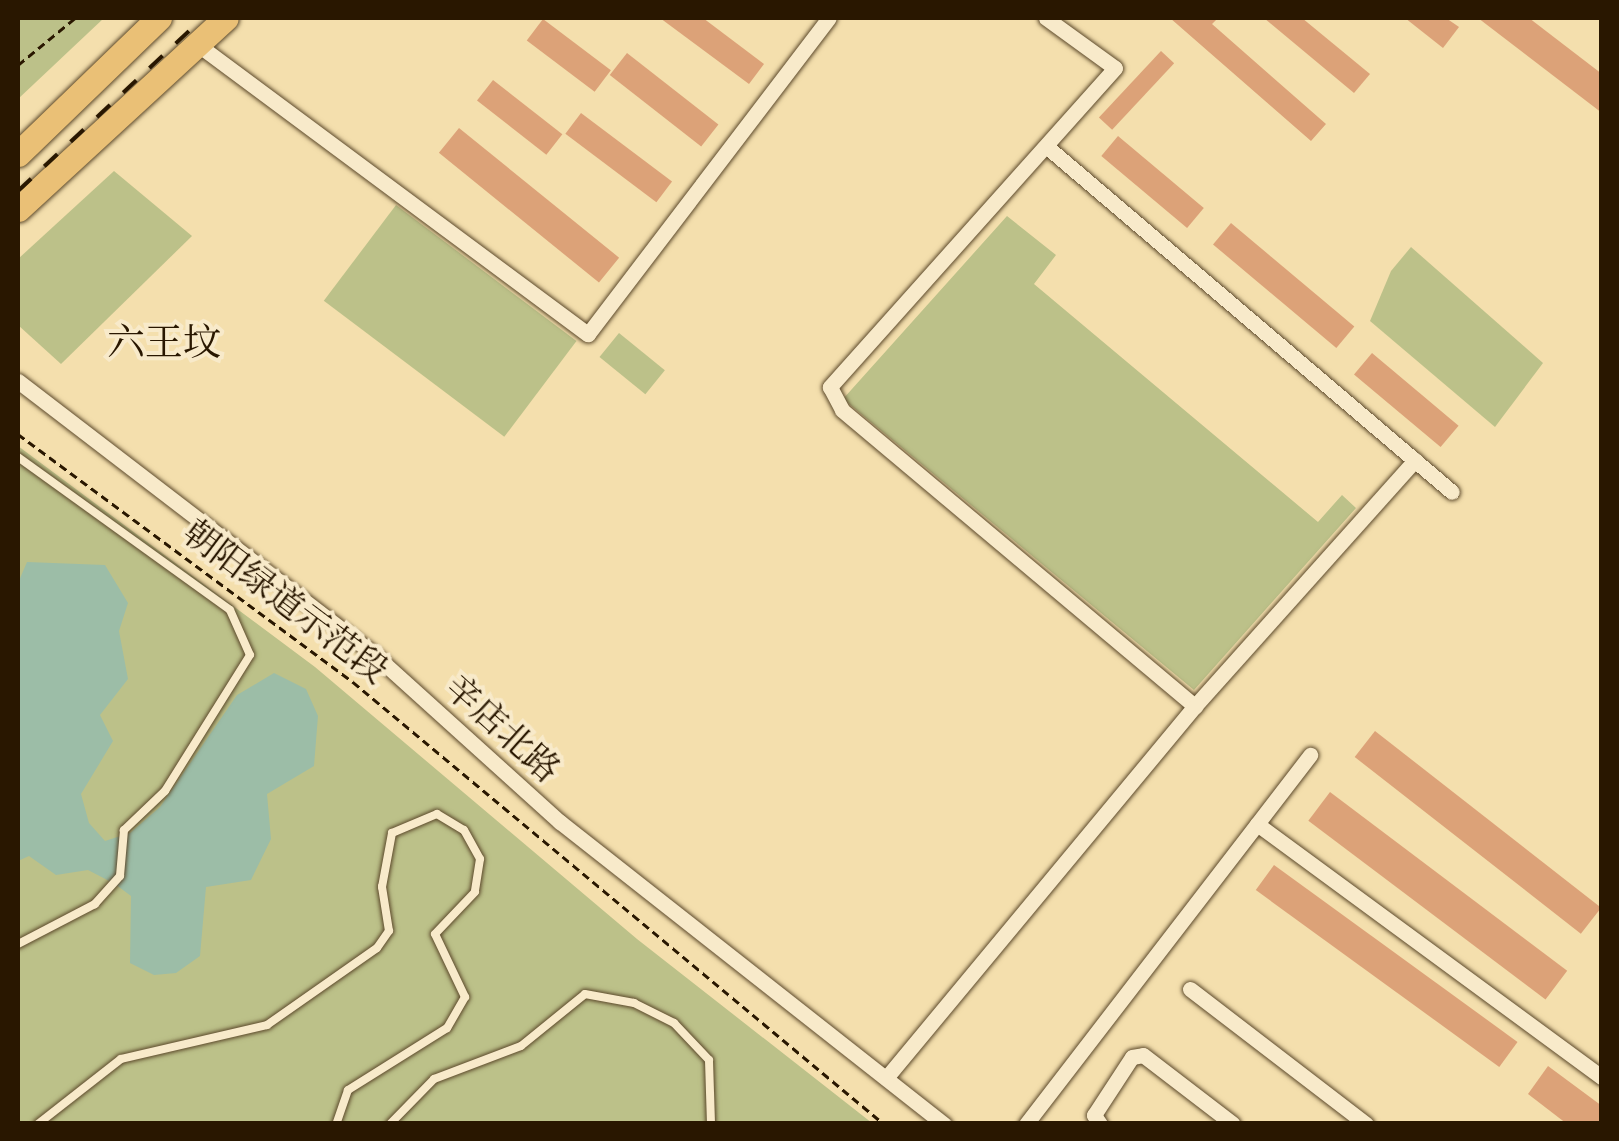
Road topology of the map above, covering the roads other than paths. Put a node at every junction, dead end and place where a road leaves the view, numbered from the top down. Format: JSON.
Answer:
{"nodes":[{"id":1,"x":159,"y":18,"type":"edge"},
{"id":2,"x":226,"y":18,"type":"edge"},
{"id":3,"x":828,"y":18,"type":"edge"},
{"id":4,"x":1046,"y":18,"type":"edge"},
{"id":5,"x":197,"y":44,"type":"junction"},
{"id":6,"x":1046,"y":146,"type":"junction"},
{"id":7,"x":18,"y":154,"type":"edge"},
{"id":8,"x":18,"y":209,"type":"edge"},
{"id":9,"x":18,"y":381,"type":"edge"},
{"id":10,"x":18,"y":457,"type":"edge"},
{"id":11,"x":1415,"y":460,"type":"junction"},
{"id":12,"x":1452,"y":492,"type":"dead end"},
{"id":13,"x":1195,"y":706,"type":"junction"},
{"id":14,"x":1310,"y":755,"type":"dead end"},
{"id":15,"x":1257,"y":824,"type":"junction"},
{"id":16,"x":18,"y":944,"type":"edge"},
{"id":17,"x":1190,"y":989,"type":"dead end"},
{"id":18,"x":1602,"y":1077,"type":"edge"},
{"id":19,"x":886,"y":1078,"type":"junction"},
{"id":20,"x":716,"y":1122,"type":"edge"},
{"id":21,"x":38,"y":1124,"type":"edge"},
{"id":22,"x":336,"y":1124,"type":"edge"},
{"id":23,"x":390,"y":1124,"type":"edge"},
{"id":24,"x":944,"y":1124,"type":"edge"},
{"id":25,"x":1026,"y":1124,"type":"edge"},
{"id":26,"x":1100,"y":1124,"type":"edge"},
{"id":27,"x":1233,"y":1124,"type":"edge"},
{"id":28,"x":1366,"y":1124,"type":"edge"}],
"edges":[{"from":1,"to":7,"type":"main road"},
{"from":2,"to":5,"type":"main road"},
{"from":3,"to":5,"type":"street"},
{"from":4,"to":6,"type":"street"},
{"from":5,"to":8,"type":"main road"},
{"from":6,"to":11,"type":"street"},
{"from":6,"to":13,"type":"street"},
{"from":9,"to":19,"type":"street","name":"辛店北路"},
{"from":10,"to":16,"type":"lane"},
{"from":11,"to":12,"type":"street"},
{"from":11,"to":13,"type":"street"},
{"from":13,"to":19,"type":"street"},
{"from":14,"to":15,"type":"street"},
{"from":15,"to":18,"type":"street"},
{"from":15,"to":25,"type":"street"},
{"from":17,"to":28,"type":"street"},
{"from":19,"to":24,"type":"street","name":"辛店北路"},
{"from":20,"to":23,"type":"lane"},
{"from":21,"to":22,"type":"lane"},
{"from":26,"to":27,"type":"street"}]}
